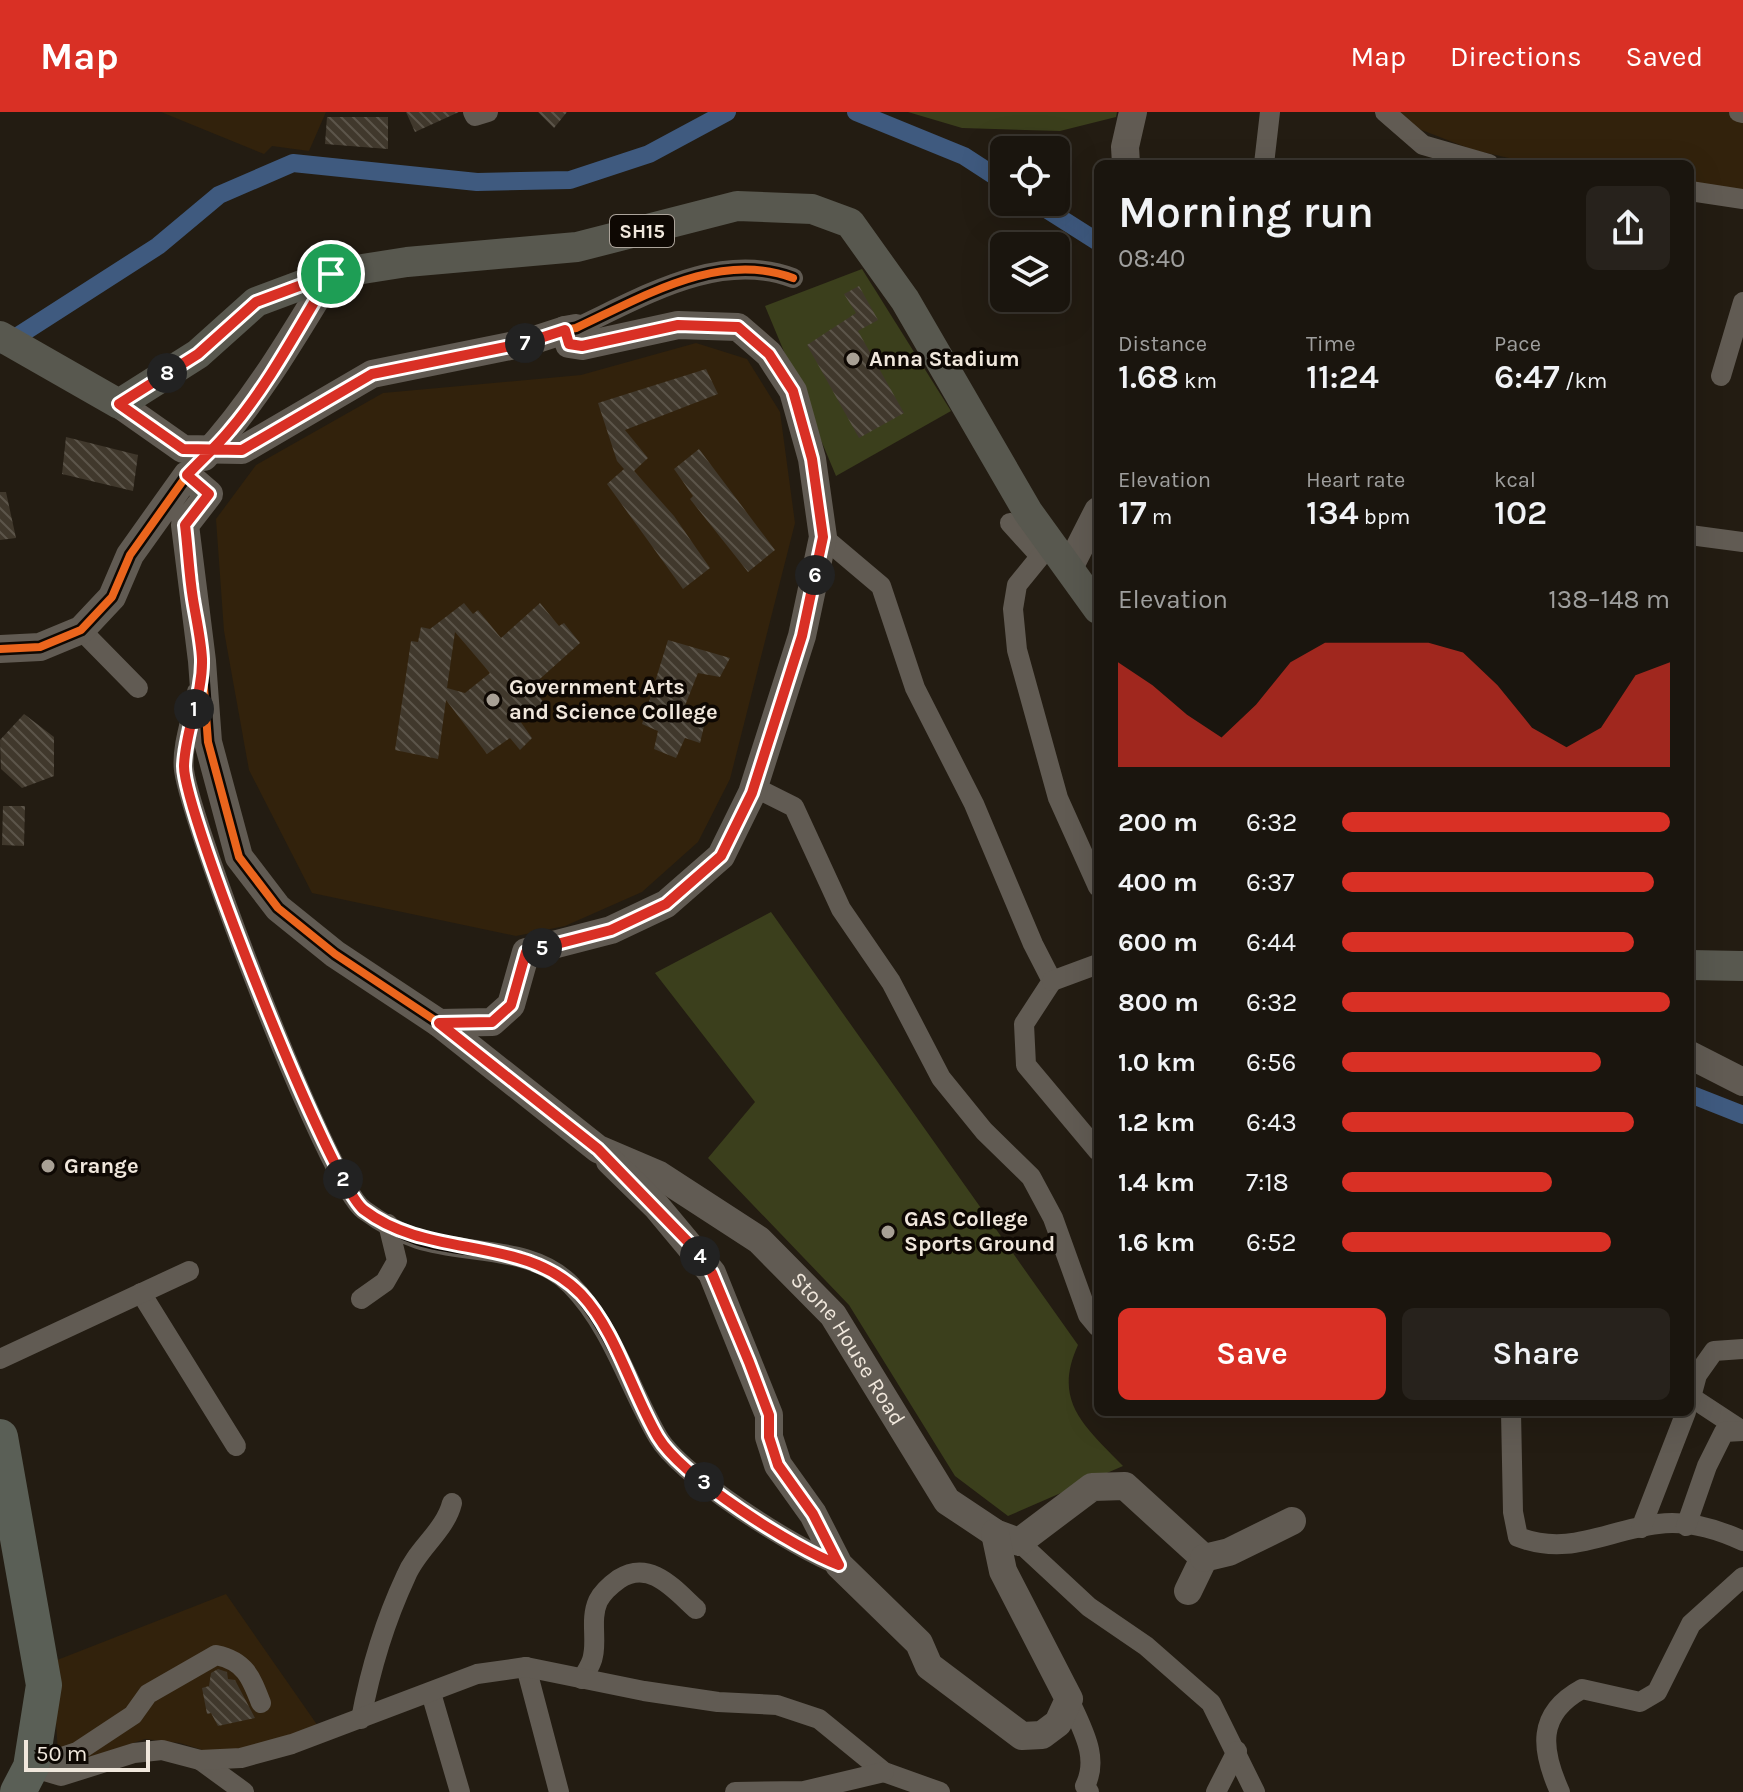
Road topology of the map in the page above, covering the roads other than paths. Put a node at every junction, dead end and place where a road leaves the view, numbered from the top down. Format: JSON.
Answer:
{"nodes":[{"id":1,"x":473,"y":112,"type":"edge"},
{"id":2,"x":488,"y":112,"type":"edge"},
{"id":3,"x":1133,"y":112,"type":"edge"},
{"id":4,"x":1270,"y":112,"type":"edge"},
{"id":5,"x":1385,"y":112,"type":"edge"},
{"id":6,"x":1126,"y":156,"type":"edge"},
{"id":7,"x":1264,"y":160,"type":"edge"},
{"id":8,"x":1475,"y":160,"type":"edge"},
{"id":9,"x":1694,"y":192,"type":"edge"},
{"id":10,"x":1743,"y":199,"type":"edge"},
{"id":11,"x":331,"y":274,"type":"junction"},
{"id":12,"x":793,"y":278,"type":"dead end"},
{"id":13,"x":1743,"y":302,"type":"edge"},
{"id":14,"x":571,"y":329,"type":"junction"},
{"id":15,"x":11,"y":341,"type":"edge"},
{"id":16,"x":1721,"y":376,"type":"dead end"},
{"id":17,"x":119,"y":404,"type":"junction"},
{"id":18,"x":213,"y":447,"type":"junction"},
{"id":19,"x":187,"y":475,"type":"junction"},
{"id":20,"x":1094,"y":519,"type":"edge"},
{"id":21,"x":1010,"y":523,"type":"dead end"},
{"id":22,"x":1694,"y":536,"type":"edge"},
{"id":23,"x":823,"y":537,"type":"junction"},
{"id":24,"x":1743,"y":542,"type":"edge"},
{"id":25,"x":1046,"y":549,"type":"junction"},
{"id":26,"x":1070,"y":566,"type":"junction"},
{"id":27,"x":1094,"y":603,"type":"edge"},
{"id":28,"x":81,"y":630,"type":"junction"},
{"id":29,"x":0,"y":649,"type":"edge"},
{"id":30,"x":202,"y":661,"type":"junction"},
{"id":31,"x":138,"y":688,"type":"dead end"},
{"id":32,"x":754,"y":787,"type":"junction"},
{"id":33,"x":1094,"y":878,"type":"edge"},
{"id":34,"x":1094,"y":965,"type":"edge"},
{"id":35,"x":1694,"y":965,"type":"edge"},
{"id":36,"x":1743,"y":966,"type":"edge"},
{"id":37,"x":1052,"y":981,"type":"junction"},
{"id":38,"x":439,"y":1023,"type":"junction"},
{"id":39,"x":1694,"y":1057,"type":"edge"},
{"id":40,"x":1743,"y":1082,"type":"edge"},
{"id":41,"x":1094,"y":1146,"type":"edge"},
{"id":42,"x":598,"y":1149,"type":"junction"},
{"id":43,"x":388,"y":1224,"type":"junction"},
{"id":44,"x":189,"y":1271,"type":"dead end"},
{"id":45,"x":141,"y":1293,"type":"junction"},
{"id":46,"x":361,"y":1299,"type":"dead end"},
{"id":47,"x":1094,"y":1322,"type":"edge"},
{"id":48,"x":1743,"y":1349,"type":"edge"},
{"id":49,"x":0,"y":1359,"type":"edge"},
{"id":50,"x":1694,"y":1386,"type":"edge"},
{"id":51,"x":1694,"y":1406,"type":"edge"},
{"id":52,"x":1511,"y":1416,"type":"edge"},
{"id":53,"x":1684,"y":1416,"type":"edge"},
{"id":54,"x":1742,"y":1431,"type":"edge"},
{"id":55,"x":0,"y":1437,"type":"edge"},
{"id":56,"x":236,"y":1446,"type":"dead end"},
{"id":57,"x":452,"y":1503,"type":"dead end"},
{"id":58,"x":1292,"y":1521,"type":"dead end"},
{"id":59,"x":1686,"y":1526,"type":"junction"},
{"id":60,"x":1641,"y":1528,"type":"junction"},
{"id":61,"x":1007,"y":1537,"type":"junction"},
{"id":62,"x":1743,"y":1541,"type":"edge"},
{"id":63,"x":1204,"y":1558,"type":"junction"},
{"id":64,"x":839,"y":1565,"type":"junction"},
{"id":65,"x":1743,"y":1577,"type":"edge"},
{"id":66,"x":1188,"y":1591,"type":"dead end"},
{"id":67,"x":696,"y":1609,"type":"dead end"},
{"id":68,"x":526,"y":1667,"type":"junction"},
{"id":69,"x":582,"y":1679,"type":"junction"},
{"id":70,"x":431,"y":1693,"type":"junction"},
{"id":71,"x":1069,"y":1699,"type":"junction"},
{"id":72,"x":261,"y":1703,"type":"dead end"},
{"id":73,"x":361,"y":1719,"type":"junction"},
{"id":74,"x":1237,"y":1751,"type":"junction"},
{"id":75,"x":200,"y":1760,"type":"junction"},
{"id":76,"x":884,"y":1772,"type":"junction"},
{"id":77,"x":28,"y":1784,"type":"edge"},
{"id":78,"x":244,"y":1792,"type":"edge"},
{"id":79,"x":460,"y":1792,"type":"edge"},
{"id":80,"x":559,"y":1792,"type":"edge"},
{"id":81,"x":735,"y":1792,"type":"edge"},
{"id":82,"x":940,"y":1792,"type":"edge"},
{"id":83,"x":1089,"y":1792,"type":"edge"},
{"id":84,"x":1216,"y":1792,"type":"edge"},
{"id":85,"x":1255,"y":1792,"type":"edge"},
{"id":86,"x":1560,"y":1792,"type":"edge"}],
"edges":[{"from":1,"to":2,"type":"street"},
{"from":3,"to":6,"type":"street"},
{"from":4,"to":7,"type":"street"},
{"from":5,"to":8,"type":"street"},
{"from":9,"to":10,"type":"street"},
{"from":11,"to":17,"type":"main road","number":"SH15"},
{"from":11,"to":18,"type":"street"},
{"from":11,"to":25,"type":"main road","number":"SH15"},
{"from":12,"to":14,"type":"street"},
{"from":13,"to":16,"type":"street"},
{"from":14,"to":18,"type":"street"},
{"from":14,"to":23,"type":"street"},
{"from":15,"to":17,"type":"main road"},
{"from":17,"to":18,"type":"street"},
{"from":18,"to":19,"type":"street"},
{"from":19,"to":28,"type":"street"},
{"from":19,"to":30,"type":"street","name":"Stone House Road"},
{"from":20,"to":26,"type":"street"},
{"from":21,"to":25,"type":"street"},
{"from":22,"to":24,"type":"street"},
{"from":23,"to":32,"type":"street"},
{"from":23,"to":37,"type":"street"},
{"from":25,"to":26,"type":"main road","number":"SH15"},
{"from":25,"to":33,"type":"street"},
{"from":26,"to":27,"type":"main road","number":"SH15"},
{"from":28,"to":29,"type":"street"},
{"from":28,"to":31,"type":"street"},
{"from":30,"to":38,"type":"street","name":"Stone House Road"},
{"from":30,"to":43,"type":"street"},
{"from":32,"to":38,"type":"street"},
{"from":32,"to":47,"type":"street"},
{"from":34,"to":37,"type":"street"},
{"from":35,"to":36,"type":"main road"},
{"from":37,"to":41,"type":"street"},
{"from":38,"to":42,"type":"street","name":"Stone House Road"},
{"from":39,"to":40,"type":"street"},
{"from":42,"to":61,"type":"street","name":"Stone House Road"},
{"from":42,"to":64,"type":"street"},
{"from":43,"to":46,"type":"street"},
{"from":43,"to":64,"type":"street"},
{"from":44,"to":45,"type":"street"},
{"from":45,"to":49,"type":"street"},
{"from":45,"to":56,"type":"street"},
{"from":48,"to":50,"type":"street"},
{"from":51,"to":54,"type":"street"},
{"from":52,"to":60,"type":"street"},
{"from":53,"to":60,"type":"street"},
{"from":54,"to":59,"type":"street"},
{"from":55,"to":77,"type":"highway"},
{"from":57,"to":73,"type":"street"},
{"from":58,"to":63,"type":"street"},
{"from":59,"to":60,"type":"street"},
{"from":59,"to":62,"type":"street"},
{"from":61,"to":63,"type":"street"},
{"from":61,"to":71,"type":"street"},
{"from":61,"to":74,"type":"street"},
{"from":63,"to":66,"type":"street"},
{"from":64,"to":71,"type":"street"},
{"from":65,"to":86,"type":"street"},
{"from":67,"to":69,"type":"street"},
{"from":68,"to":69,"type":"street"},
{"from":68,"to":70,"type":"street"},
{"from":68,"to":80,"type":"street"},
{"from":69,"to":76,"type":"street"},
{"from":70,"to":73,"type":"street"},
{"from":70,"to":79,"type":"street"},
{"from":71,"to":83,"type":"street"},
{"from":72,"to":77,"type":"street"},
{"from":73,"to":75,"type":"street"},
{"from":74,"to":84,"type":"street"},
{"from":74,"to":85,"type":"street"},
{"from":75,"to":77,"type":"street"},
{"from":75,"to":78,"type":"street"},
{"from":76,"to":81,"type":"street"},
{"from":76,"to":82,"type":"street"}]}
